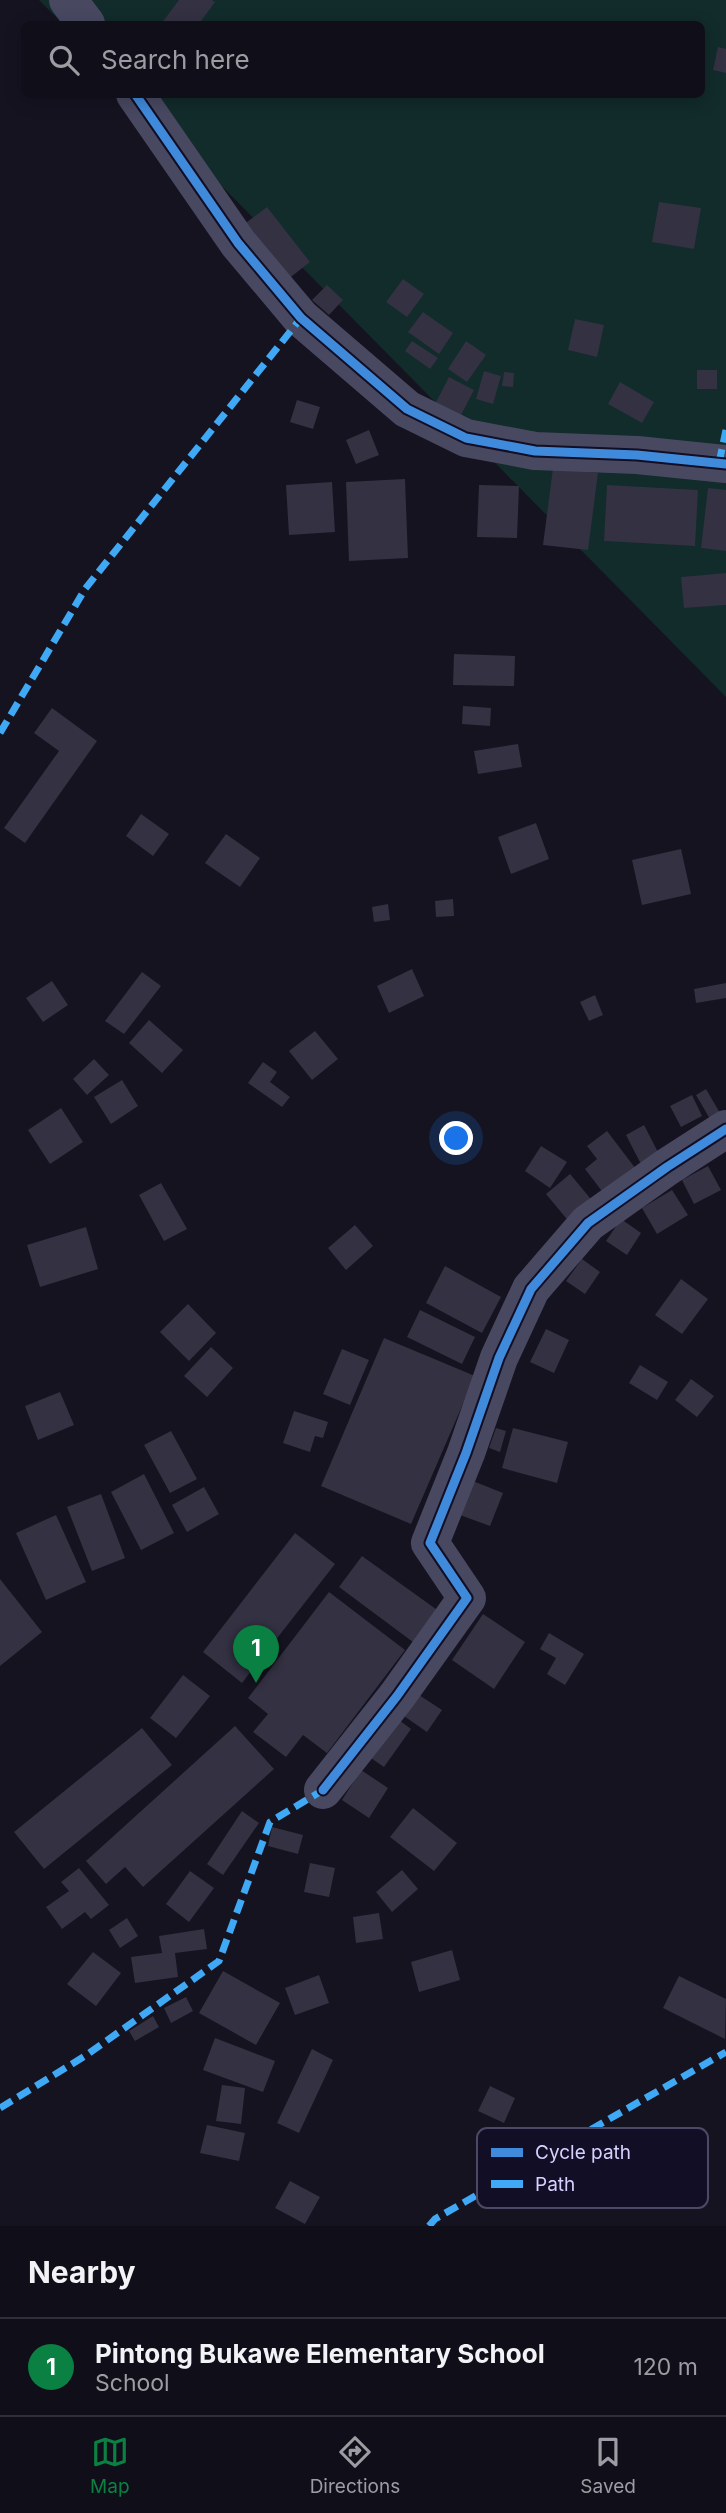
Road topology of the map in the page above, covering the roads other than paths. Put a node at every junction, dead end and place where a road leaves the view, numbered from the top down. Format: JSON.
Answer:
{"nodes":[{"id":1,"x":68,"y":0,"type":"edge"},
{"id":2,"x":84,"y":21,"type":"edge"},
{"id":3,"x":138,"y":98,"type":"edge"},
{"id":4,"x":726,"y":464,"type":"edge"},
{"id":5,"x":726,"y":1129,"type":"edge"},
{"id":6,"x":323,"y":1790,"type":"dead end"}],
"edges":[{"from":1,"to":2,"type":"street"},
{"from":3,"to":4,"type":"street"},
{"from":5,"to":6,"type":"street"}]}
